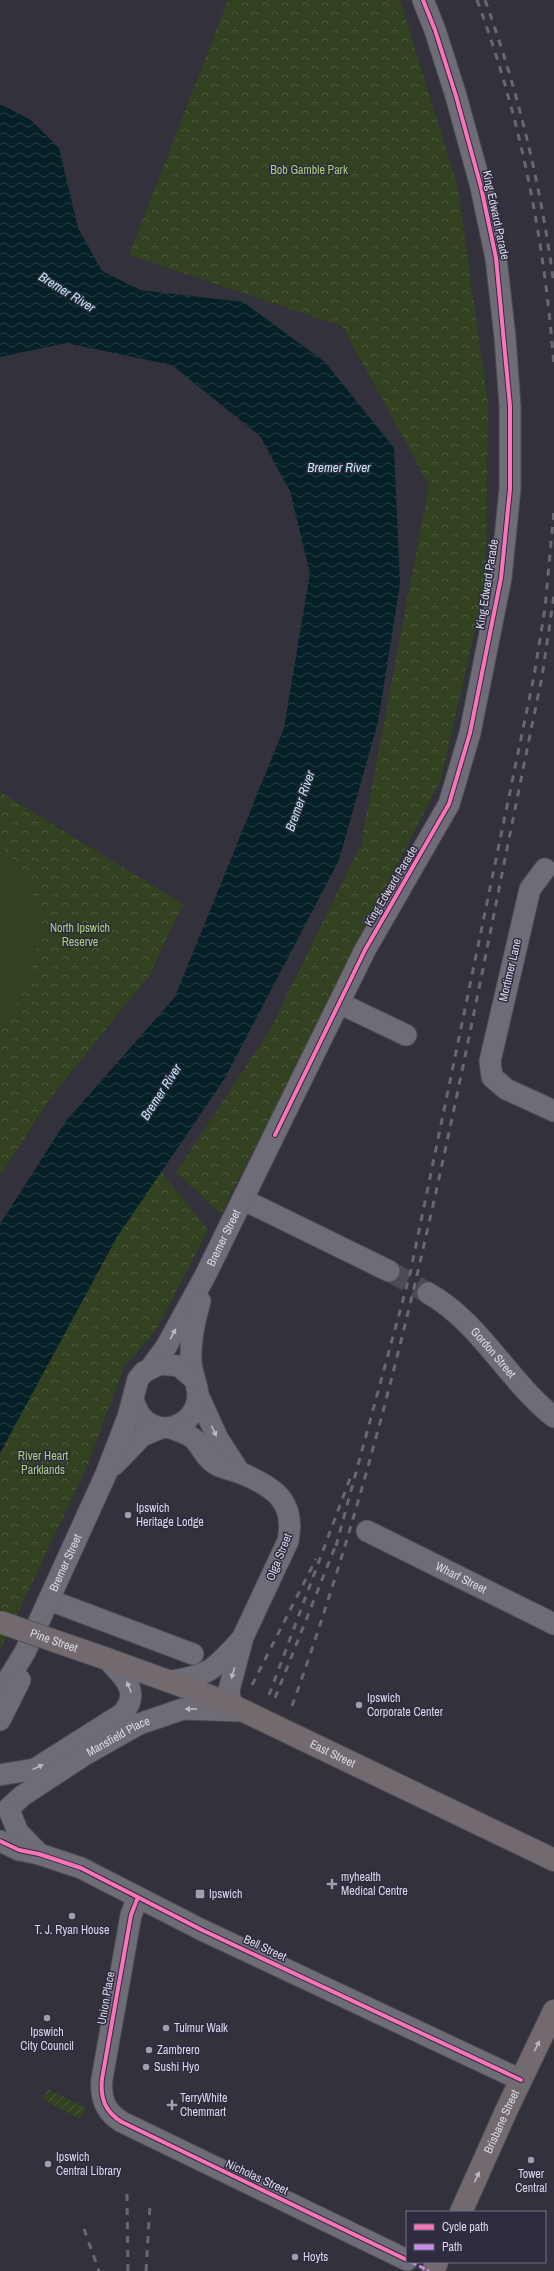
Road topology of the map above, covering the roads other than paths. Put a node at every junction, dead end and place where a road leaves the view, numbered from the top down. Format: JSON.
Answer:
{"nodes":[{"id":1,"x":423,"y":0,"type":"edge"},
{"id":2,"x":543,"y":868,"type":"edge"},
{"id":3,"x":340,"y":1003,"type":"junction"},
{"id":4,"x":406,"y":1035,"type":"dead end"},
{"id":5,"x":554,"y":1111,"type":"edge"},
{"id":6,"x":244,"y":1200,"type":"junction"},
{"id":7,"x":389,"y":1272,"type":"tunnel mouth"},
{"id":8,"x":205,"y":1276,"type":"junction"},
{"id":9,"x":428,"y":1293,"type":"tunnel mouth"},
{"id":10,"x":152,"y":1366,"type":"junction"},
{"id":11,"x":195,"y":1387,"type":"junction"},
{"id":12,"x":133,"y":1398,"type":"junction"},
{"id":13,"x":554,"y":1417,"type":"edge"},
{"id":14,"x":165,"y":1428,"type":"junction"},
{"id":15,"x":240,"y":1473,"type":"junction"},
{"id":16,"x":106,"y":1474,"type":"junction"},
{"id":17,"x":367,"y":1531,"type":"dead end"},
{"id":18,"x":49,"y":1600,"type":"junction"},
{"id":19,"x":0,"y":1622,"type":"edge"},
{"id":20,"x":554,"y":1624,"type":"edge"},
{"id":21,"x":243,"y":1637,"type":"junction"},
{"id":22,"x":25,"y":1652,"type":"junction"},
{"id":23,"x":193,"y":1654,"type":"dead end"},
{"id":24,"x":107,"y":1659,"type":"junction"},
{"id":25,"x":171,"y":1681,"type":"junction"},
{"id":26,"x":0,"y":1693,"type":"edge"},
{"id":27,"x":240,"y":1709,"type":"junction"},
{"id":28,"x":0,"y":1720,"type":"edge"},
{"id":29,"x":0,"y":1775,"type":"edge"},
{"id":30,"x":6,"y":1813,"type":"edge"},
{"id":31,"x":0,"y":1841,"type":"edge"},
{"id":32,"x":39,"y":1854,"type":"junction"},
{"id":33,"x":554,"y":1860,"type":"edge"},
{"id":34,"x":138,"y":1897,"type":"junction"},
{"id":35,"x":554,"y":2011,"type":"edge"},
{"id":36,"x":520,"y":2080,"type":"junction"},
{"id":37,"x":104,"y":2104,"type":"joint"},
{"id":38,"x":461,"y":2211,"type":"edge"},
{"id":39,"x":406,"y":2260,"type":"edge"},
{"id":40,"x":413,"y":2263,"type":"edge"},
{"id":41,"x":429,"y":2271,"type":"edge"}],
"edges":[{"from":1,"to":3,"type":"street","name":"King Edward Parade"},
{"from":2,"to":5,"type":"street","name":"Mortimer Lane"},
{"from":3,"to":4,"type":"street"},
{"from":3,"to":6,"type":"street","name":"King Edward Parade"},
{"from":6,"to":7,"type":"street"},
{"from":6,"to":8,"type":"street","name":"Bremer Street"},
{"from":10,"to":8,"type":"street","name":"Bremer Street","one_way":true},
{"from":8,"to":11,"type":"street","name":"Bremer Street"},
{"from":9,"to":13,"type":"street","name":"Gordon Street"},
{"from":10,"to":11,"type":"street"},
{"from":10,"to":12,"type":"street","name":"Bremer Street"},
{"from":11,"to":14,"type":"street","name":"Bremer Street"},
{"from":11,"to":15,"type":"street","name":"Olga Street","one_way":true},
{"from":12,"to":14,"type":"street"},
{"from":12,"to":16,"type":"street","name":"Bremer Street"},
{"from":14,"to":15,"type":"street","name":"Olga Street"},
{"from":14,"to":16,"type":"street","name":"Bremer Street"},
{"from":15,"to":21,"type":"street","name":"Olga Street"},
{"from":16,"to":18,"type":"street","name":"Bremer Street"},
{"from":17,"to":20,"type":"street","name":"Wharf Street"},
{"from":18,"to":22,"type":"street","name":"Bremer Street"},
{"from":18,"to":23,"type":"street"},
{"from":19,"to":24,"type":"main road","name":"Pine Street","bridge":true},
{"from":21,"to":25,"type":"street","name":"Olga Street"},
{"from":21,"to":27,"type":"street","name":"Olga Street","one_way":true},
{"from":22,"to":26,"type":"street","name":"Bremer Street"},
{"from":22,"to":28,"type":"street","name":"Bremer Street"},
{"from":24,"to":25,"type":"main road","name":"East Street"},
{"from":29,"to":24,"type":"street","name":"Mansfield Place","one_way":true},
{"from":25,"to":27,"type":"main road","name":"East Street"},
{"from":27,"to":30,"type":"street","name":"Mansfield Place","one_way":true},
{"from":27,"to":33,"type":"main road","name":"East Street"},
{"from":29,"to":30,"type":"street"},
{"from":30,"to":32,"type":"street","name":"Bell Street"},
{"from":31,"to":32,"type":"street","name":"Bell Street"},
{"from":32,"to":34,"type":"street","name":"Bell Street"},
{"from":34,"to":36,"type":"street","name":"Bell Street"},
{"from":34,"to":37,"type":"street","name":"Union Place"},
{"from":36,"to":35,"type":"main road","name":"Brisbane Street","one_way":true},
{"from":38,"to":36,"type":"main road","name":"Brisbane Street","one_way":true},
{"from":37,"to":39,"type":"street","name":"Nicholas Street"},
{"from":40,"to":41,"type":"street"}]}
